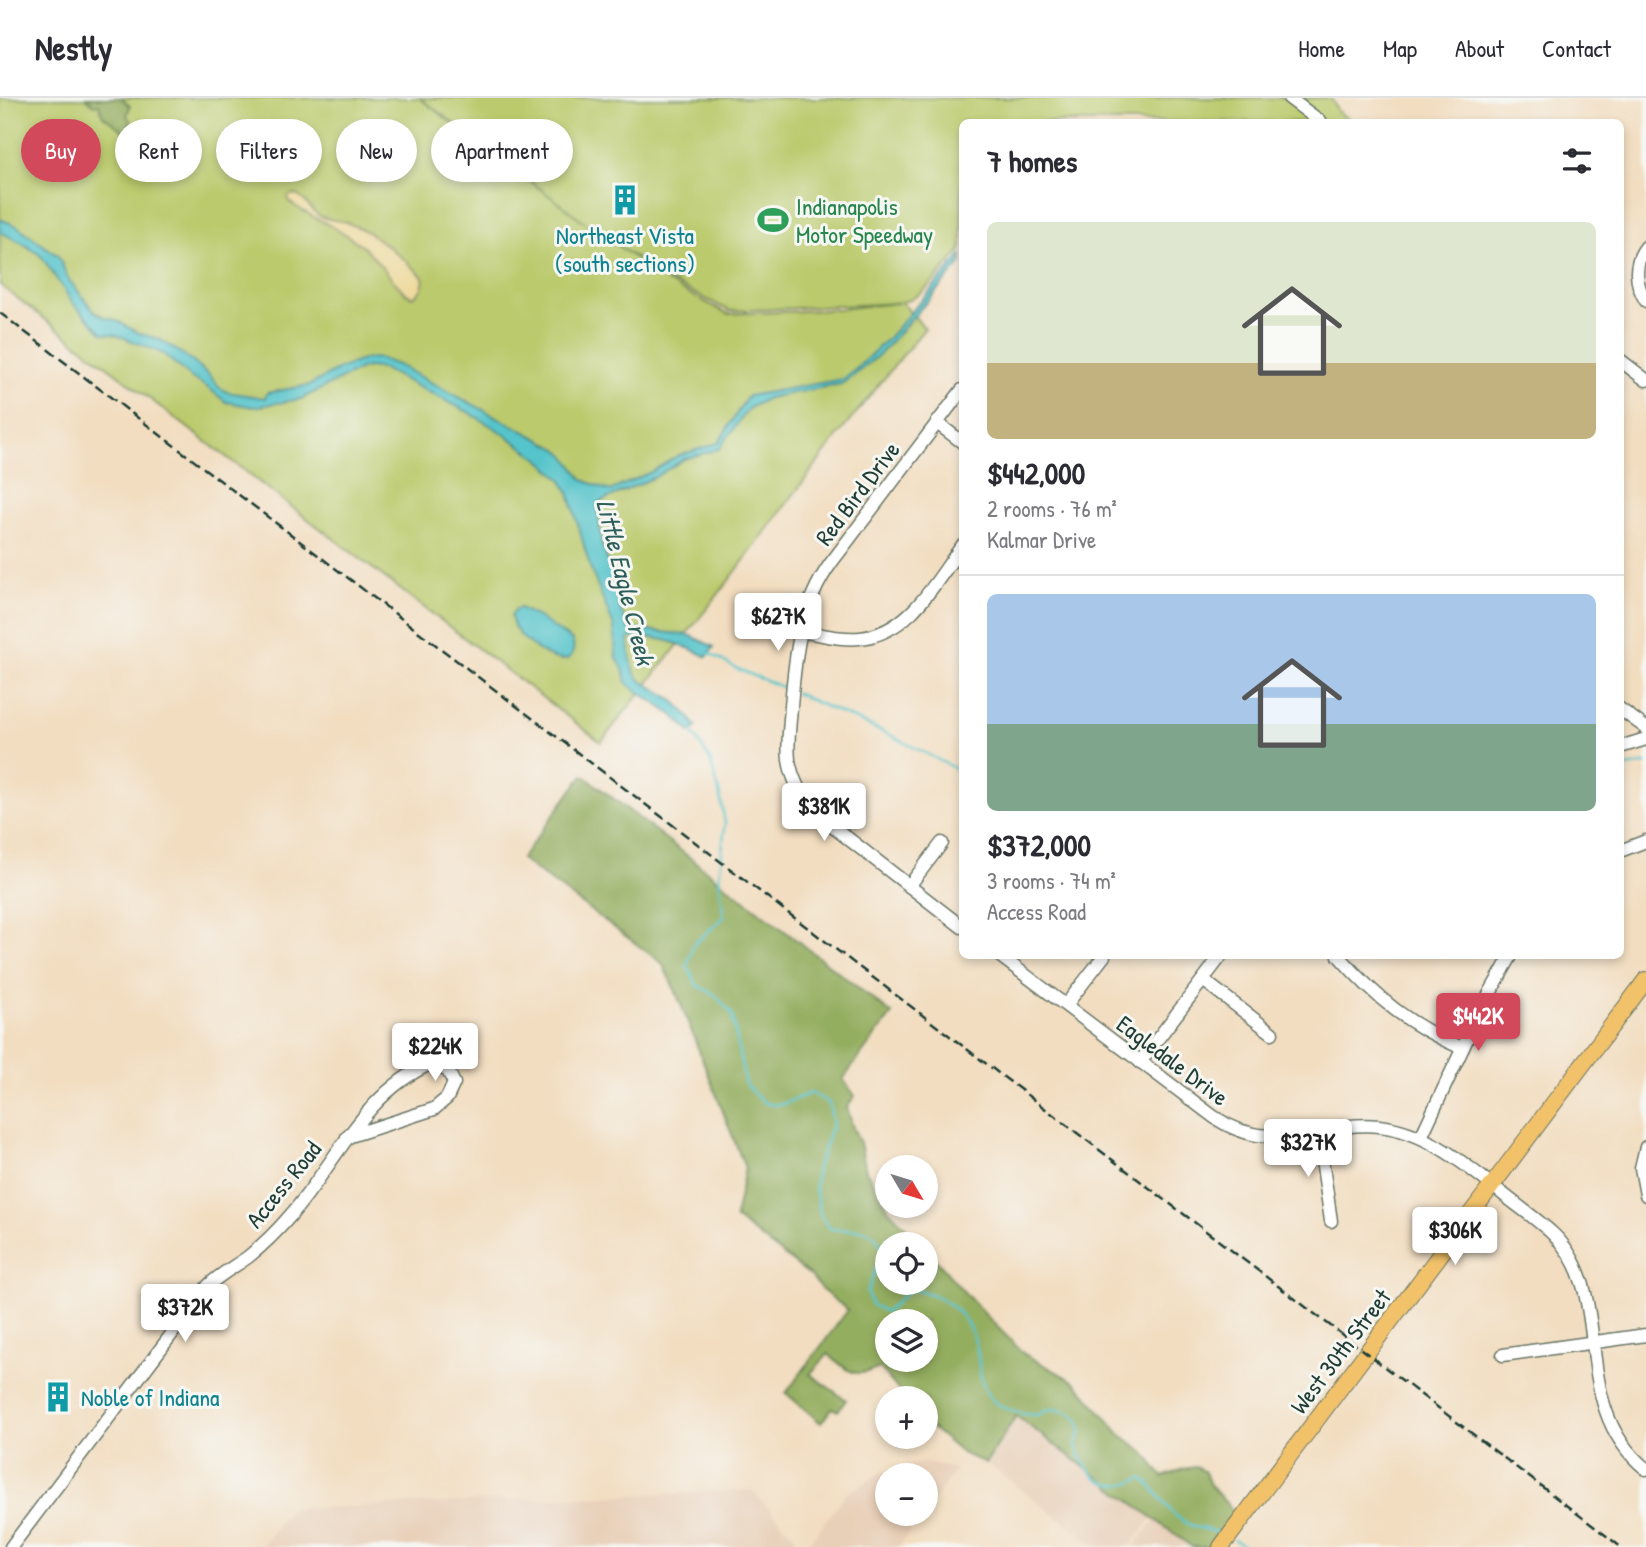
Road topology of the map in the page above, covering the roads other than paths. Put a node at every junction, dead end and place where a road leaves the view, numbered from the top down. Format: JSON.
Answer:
{"nodes":[{"id":1,"x":1289,"y":98,"type":"edge"},
{"id":2,"x":1316,"y":119,"type":"edge"},
{"id":3,"x":1646,"y":247,"type":"edge"},
{"id":4,"x":1646,"y":301,"type":"edge"},
{"id":5,"x":1624,"y":363,"type":"edge"},
{"id":6,"x":1646,"y":380,"type":"edge"},
{"id":7,"x":959,"y":394,"type":"edge"},
{"id":8,"x":937,"y":423,"type":"junction"},
{"id":9,"x":959,"y":440,"type":"edge"},
{"id":10,"x":959,"y":550,"type":"edge"},
{"id":11,"x":800,"y":631,"type":"junction"},
{"id":12,"x":1624,"y":712,"type":"edge"},
{"id":13,"x":1646,"y":728,"type":"edge"},
{"id":14,"x":1646,"y":739,"type":"edge"},
{"id":15,"x":1624,"y":746,"type":"edge"},
{"id":16,"x":1646,"y":841,"type":"edge"},
{"id":17,"x":942,"y":843,"type":"dead end"},
{"id":18,"x":1624,"y":849,"type":"edge"},
{"id":19,"x":909,"y":886,"type":"junction"},
{"id":20,"x":959,"y":925,"type":"edge"},
{"id":21,"x":1004,"y":959,"type":"edge"},
{"id":22,"x":1102,"y":959,"type":"edge"},
{"id":23,"x":1220,"y":959,"type":"edge"},
{"id":24,"x":1342,"y":959,"type":"edge"},
{"id":25,"x":1504,"y":959,"type":"edge"},
{"id":26,"x":1203,"y":980,"type":"junction"},
{"id":27,"x":1646,"y":980,"type":"edge"},
{"id":28,"x":1066,"y":1005,"type":"junction"},
{"id":29,"x":1272,"y":1033,"type":"dead end"},
{"id":30,"x":1462,"y":1048,"type":"junction"},
{"id":31,"x":1140,"y":1062,"type":"junction"},
{"id":32,"x":1318,"y":1132,"type":"junction"},
{"id":33,"x":347,"y":1137,"type":"junction"},
{"id":34,"x":1420,"y":1137,"type":"junction"},
{"id":35,"x":1646,"y":1147,"type":"edge"},
{"id":36,"x":1492,"y":1186,"type":"junction"},
{"id":37,"x":1646,"y":1195,"type":"edge"},
{"id":38,"x":1331,"y":1221,"type":"dead end"},
{"id":39,"x":1646,"y":1335,"type":"edge"},
{"id":40,"x":1591,"y":1342,"type":"junction"},
{"id":41,"x":1503,"y":1355,"type":"dead end"},
{"id":42,"x":1646,"y":1469,"type":"edge"},
{"id":43,"x":11,"y":1547,"type":"edge"},
{"id":44,"x":1221,"y":1547,"type":"edge"}],
"edges":[{"from":1,"to":2,"type":"street"},
{"from":3,"to":4,"type":"street"},
{"from":5,"to":6,"type":"street"},
{"from":7,"to":8,"type":"street","name":"Red Bird Drive"},
{"from":8,"to":9,"type":"street"},
{"from":8,"to":11,"type":"street","name":"Red Bird Drive"},
{"from":10,"to":11,"type":"street"},
{"from":11,"to":19,"type":"street"},
{"from":12,"to":13,"type":"street"},
{"from":14,"to":15,"type":"street"},
{"from":16,"to":18,"type":"street"},
{"from":17,"to":19,"type":"street"},
{"from":19,"to":20,"type":"street"},
{"from":21,"to":28,"type":"street","name":"Eagledale Drive"},
{"from":22,"to":28,"type":"street"},
{"from":23,"to":26,"type":"street"},
{"from":24,"to":30,"type":"street"},
{"from":25,"to":30,"type":"street"},
{"from":26,"to":29,"type":"street"},
{"from":26,"to":31,"type":"street"},
{"from":27,"to":36,"type":"main road","name":"West 30th Street"},
{"from":28,"to":31,"type":"street","name":"Eagledale Drive"},
{"from":30,"to":34,"type":"street"},
{"from":31,"to":32,"type":"street","name":"Eagledale Drive"},
{"from":32,"to":34,"type":"street","name":"Eagledale Drive"},
{"from":32,"to":38,"type":"street"},
{"from":33,"to":33,"type":"street","name":"Access Road"},
{"from":33,"to":43,"type":"street","name":"Access Road"},
{"from":34,"to":36,"type":"street","name":"Eagledale Drive"},
{"from":35,"to":37,"type":"street"},
{"from":36,"to":40,"type":"street","name":"Eagledale Drive"},
{"from":36,"to":44,"type":"main road","name":"West 30th Street"},
{"from":39,"to":40,"type":"street"},
{"from":40,"to":41,"type":"street"},
{"from":40,"to":42,"type":"street","name":"Eagledale Drive"}]}
